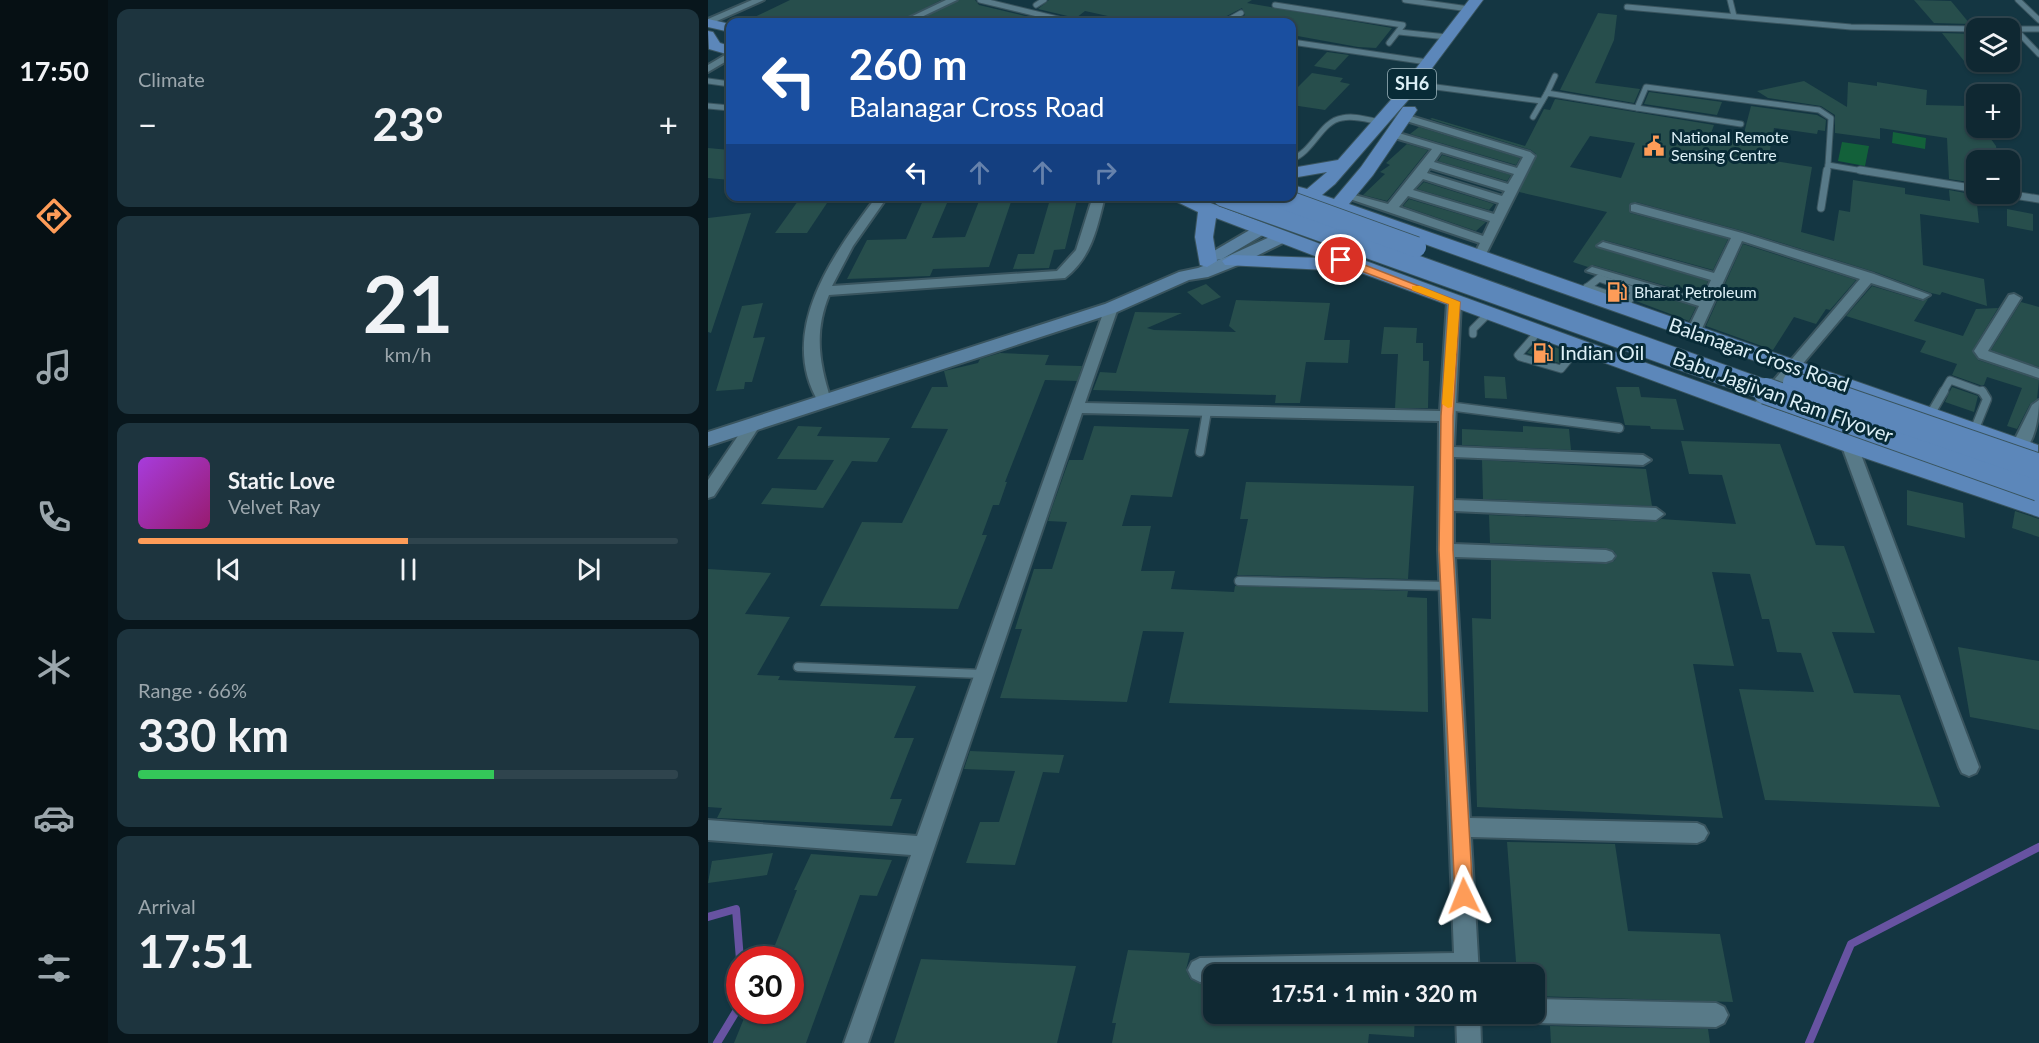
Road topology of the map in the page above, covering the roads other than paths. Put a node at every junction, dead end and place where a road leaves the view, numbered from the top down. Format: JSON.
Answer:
{"nodes":[{"id":1,"x":760,"y":0,"type":"edge"},
{"id":2,"x":953,"y":0,"type":"edge"},
{"id":3,"x":980,"y":0,"type":"edge"},
{"id":4,"x":1044,"y":0,"type":"edge"},
{"id":5,"x":1405,"y":0,"type":"edge"},
{"id":6,"x":1492,"y":0,"type":"edge"},
{"id":7,"x":1730,"y":0,"type":"edge"},
{"id":8,"x":2018,"y":0,"type":"edge"},
{"id":9,"x":1036,"y":4,"type":"dead end"},
{"id":10,"x":1473,"y":4,"type":"edge"},
{"id":11,"x":1275,"y":5,"type":"dead end"},
{"id":12,"x":1627,"y":7,"type":"dead end"},
{"id":13,"x":1241,"y":13,"type":"dead end"},
{"id":14,"x":1734,"y":16,"type":"junction"},
{"id":15,"x":913,"y":18,"type":"edge"},
{"id":16,"x":1054,"y":18,"type":"edge"},
{"id":17,"x":1232,"y":18,"type":"edge"},
{"id":18,"x":2039,"y":20,"type":"edge"},
{"id":19,"x":708,"y":22,"type":"edge"},
{"id":20,"x":1966,"y":29,"type":"edge"},
{"id":21,"x":2020,"y":29,"type":"edge"},
{"id":22,"x":2039,"y":29,"type":"edge"},
{"id":23,"x":726,"y":30,"type":"edge"},
{"id":24,"x":1399,"y":32,"type":"junction"},
{"id":25,"x":726,"y":33,"type":"edge"},
{"id":26,"x":708,"y":35,"type":"edge"},
{"id":27,"x":2020,"y":36,"type":"edge"},
{"id":28,"x":1447,"y":37,"type":"junction"},
{"id":29,"x":1296,"y":43,"type":"edge"},
{"id":30,"x":1389,"y":43,"type":"dead end"},
{"id":31,"x":726,"y":51,"type":"edge"},
{"id":32,"x":2039,"y":54,"type":"edge"},
{"id":33,"x":726,"y":56,"type":"edge"},
{"id":34,"x":1427,"y":62,"type":"junction"},
{"id":35,"x":708,"y":69,"type":"edge"},
{"id":36,"x":1555,"y":76,"type":"dead end"},
{"id":37,"x":708,"y":81,"type":"edge"},
{"id":38,"x":726,"y":83,"type":"edge"},
{"id":39,"x":1428,"y":86,"type":"junction"},
{"id":40,"x":1547,"y":93,"type":"junction"},
{"id":41,"x":1542,"y":101,"type":"junction"},
{"id":42,"x":708,"y":106,"type":"edge"},
{"id":43,"x":726,"y":108,"type":"edge"},
{"id":44,"x":1637,"y":108,"type":"junction"},
{"id":45,"x":1404,"y":117,"type":"junction"},
{"id":46,"x":1533,"y":117,"type":"dead end"},
{"id":47,"x":1380,"y":122,"type":"junction"},
{"id":48,"x":1741,"y":124,"type":"dead end"},
{"id":49,"x":1392,"y":134,"type":"junction"},
{"id":50,"x":1439,"y":147,"type":"junction"},
{"id":51,"x":1296,"y":158,"type":"edge"},
{"id":52,"x":1426,"y":163,"type":"junction"},
{"id":53,"x":1342,"y":164,"type":"junction"},
{"id":54,"x":1828,"y":165,"type":"junction"},
{"id":55,"x":1296,"y":172,"type":"edge"},
{"id":56,"x":1520,"y":172,"type":"junction"},
{"id":57,"x":1420,"y":174,"type":"junction"},
{"id":58,"x":1966,"y":187,"type":"edge"},
{"id":59,"x":1511,"y":189,"type":"junction"},
{"id":60,"x":1296,"y":191,"type":"edge"},
{"id":61,"x":1406,"y":192,"type":"junction"},
{"id":62,"x":1310,"y":196,"type":"junction"},
{"id":63,"x":2020,"y":196,"type":"edge"},
{"id":64,"x":2039,"y":199,"type":"edge"},
{"id":65,"x":879,"y":201,"type":"edge"},
{"id":66,"x":1098,"y":201,"type":"edge"},
{"id":67,"x":1289,"y":201,"type":"edge"},
{"id":68,"x":1343,"y":201,"type":"junction"},
{"id":69,"x":1505,"y":201,"type":"junction"},
{"id":70,"x":1215,"y":202,"type":"edge"},
{"id":71,"x":1391,"y":208,"type":"junction"},
{"id":72,"x":1635,"y":208,"type":"dead end"},
{"id":73,"x":1821,"y":208,"type":"dead end"},
{"id":74,"x":1496,"y":219,"type":"junction"},
{"id":75,"x":1260,"y":229,"type":"junction"},
{"id":76,"x":1738,"y":236,"type":"junction"},
{"id":77,"x":1281,"y":237,"type":"junction"},
{"id":78,"x":1603,"y":246,"type":"dead end"},
{"id":79,"x":1483,"y":249,"type":"junction"},
{"id":80,"x":1207,"y":261,"type":"junction"},
{"id":81,"x":1232,"y":261,"type":"junction"},
{"id":82,"x":1360,"y":267,"type":"junction"},
{"id":83,"x":1592,"y":271,"type":"dead end"},
{"id":84,"x":1185,"y":276,"type":"junction"},
{"id":85,"x":1869,"y":277,"type":"junction"},
{"id":86,"x":1718,"y":278,"type":"junction"},
{"id":87,"x":823,"y":291,"type":"junction"},
{"id":88,"x":1923,"y":295,"type":"dead end"},
{"id":89,"x":2014,"y":298,"type":"dead end"},
{"id":90,"x":1454,"y":302,"type":"junction"},
{"id":91,"x":1707,"y":304,"type":"junction"},
{"id":92,"x":1111,"y":308,"type":"junction"},
{"id":93,"x":1488,"y":314,"type":"junction"},
{"id":94,"x":1535,"y":331,"type":"junction"},
{"id":95,"x":1693,"y":333,"type":"junction"},
{"id":96,"x":1473,"y":334,"type":"dead end"},
{"id":97,"x":1579,"y":347,"type":"junction"},
{"id":98,"x":1516,"y":349,"type":"dead end"},
{"id":99,"x":1796,"y":366,"type":"junction"},
{"id":100,"x":2039,"y":374,"type":"edge"},
{"id":101,"x":824,"y":400,"type":"junction"},
{"id":102,"x":2039,"y":405,"type":"edge"},
{"id":103,"x":1075,"y":408,"type":"junction"},
{"id":104,"x":1756,"y":410,"type":"junction"},
{"id":105,"x":1208,"y":411,"type":"junction"},
{"id":106,"x":1447,"y":411,"type":"junction"},
{"id":107,"x":1930,"y":415,"type":"junction"},
{"id":108,"x":753,"y":423,"type":"junction"},
{"id":109,"x":1619,"y":428,"type":"dead end"},
{"id":110,"x":1974,"y":431,"type":"junction"},
{"id":111,"x":708,"y":439,"type":"edge"},
{"id":112,"x":1850,"y":444,"type":"junction"},
{"id":113,"x":2029,"y":451,"type":"edge"},
{"id":114,"x":1200,"y":452,"type":"dead end"},
{"id":115,"x":1448,"y":452,"type":"junction"},
{"id":116,"x":1643,"y":460,"type":"dead end"},
{"id":117,"x":2039,"y":467,"type":"edge"},
{"id":118,"x":2039,"y":488,"type":"edge"},
{"id":119,"x":708,"y":492,"type":"edge"},
{"id":120,"x":1446,"y":505,"type":"junction"},
{"id":121,"x":2039,"y":508,"type":"edge"},
{"id":122,"x":1656,"y":514,"type":"dead end"},
{"id":123,"x":1446,"y":550,"type":"junction"},
{"id":124,"x":1606,"y":556,"type":"dead end"},
{"id":125,"x":1239,"y":581,"type":"dead end"},
{"id":126,"x":1448,"y":586,"type":"junction"},
{"id":127,"x":798,"y":667,"type":"dead end"},
{"id":128,"x":983,"y":674,"type":"junction"},
{"id":129,"x":1969,"y":767,"type":"dead end"},
{"id":130,"x":1461,"y":827,"type":"junction"},
{"id":131,"x":708,"y":830,"type":"edge"},
{"id":132,"x":1698,"y":833,"type":"dead end"},
{"id":133,"x":924,"y":846,"type":"junction"},
{"id":134,"x":1467,"y":964,"type":"edge"},
{"id":135,"x":1545,"y":1011,"type":"edge"},
{"id":136,"x":1716,"y":1015,"type":"dead end"},
{"id":137,"x":1468,"y":1024,"type":"edge"},
{"id":138,"x":856,"y":1043,"type":"edge"},
{"id":139,"x":1469,"y":1043,"type":"edge"}],
"edges":[{"from":1,"to":19,"type":"street"},
{"from":2,"to":15,"type":"street"},
{"from":3,"to":16,"type":"lane"},
{"from":4,"to":9,"type":"lane"},
{"from":5,"to":10,"type":"lane"},
{"from":6,"to":39,"type":"main road","number":"SH6"},
{"from":7,"to":14,"type":"lane"},
{"from":8,"to":18,"type":"lane"},
{"from":10,"to":28,"type":"main road","number":"SH6"},
{"from":11,"to":24,"type":"lane"},
{"from":12,"to":14,"type":"lane"},
{"from":13,"to":17,"type":"lane"},
{"from":14,"to":20,"type":"lane"},
{"from":19,"to":23,"type":"main road"},
{"from":21,"to":22,"type":"lane"},
{"from":24,"to":28,"type":"lane"},
{"from":24,"to":30,"type":"lane"},
{"from":25,"to":26,"type":"main road"},
{"from":26,"to":31,"type":"main road"},
{"from":27,"to":32,"type":"lane"},
{"from":28,"to":34,"type":"main road","number":"SH6"},
{"from":29,"to":34,"type":"lane"},
{"from":33,"to":35,"type":"street"},
{"from":34,"to":47,"type":"main road","number":"SH6"},
{"from":36,"to":40,"type":"lane"},
{"from":37,"to":38,"type":"lane"},
{"from":39,"to":41,"type":"lane"},
{"from":39,"to":45,"type":"main road","number":"SH6"},
{"from":40,"to":41,"type":"lane"},
{"from":40,"to":44,"type":"lane"},
{"from":41,"to":46,"type":"lane"},
{"from":42,"to":43,"type":"lane"},
{"from":44,"to":48,"type":"lane"},
{"from":44,"to":54,"type":"lane"},
{"from":45,"to":49,"type":"main road","number":"SH6"},
{"from":45,"to":56,"type":"street"},
{"from":47,"to":51,"type":"lane"},
{"from":47,"to":53,"type":"main road","number":"SH6"},
{"from":49,"to":50,"type":"street"},
{"from":49,"to":68,"type":"main road","number":"SH6"},
{"from":50,"to":52,"type":"street"},
{"from":50,"to":56,"type":"street"},
{"from":52,"to":57,"type":"street"},
{"from":52,"to":59,"type":"street"},
{"from":53,"to":55,"type":"main road"},
{"from":53,"to":62,"type":"main road","number":"SH6"},
{"from":54,"to":58,"type":"lane"},
{"from":54,"to":73,"type":"lane"},
{"from":56,"to":59,"type":"street"},
{"from":57,"to":61,"type":"street"},
{"from":57,"to":69,"type":"street"},
{"from":59,"to":69,"type":"street"},
{"from":60,"to":62,"type":"main road","name":"Balanagar Cross Road"},
{"from":61,"to":71,"type":"street"},
{"from":61,"to":74,"type":"street"},
{"from":62,"to":68,"type":"main road","name":"Balanagar Cross Road"},
{"from":63,"to":64,"type":"lane"},
{"from":65,"to":87,"type":"street"},
{"from":66,"to":87,"type":"street"},
{"from":67,"to":117,"type":"main road","name":"Babu Jagjivan Ram Flyover","bridge":true},
{"from":68,"to":71,"type":"street"},
{"from":68,"to":79,"type":"main road","name":"Balanagar Cross Road"},
{"from":69,"to":74,"type":"street"},
{"from":70,"to":75,"type":"main road"},
{"from":70,"to":80,"type":"main road"},
{"from":70,"to":118,"type":"main road","name":"Babu Jagjivan Ram Flyover","bridge":true},
{"from":71,"to":79,"type":"street"},
{"from":72,"to":76,"type":"street"},
{"from":74,"to":79,"type":"street"},
{"from":75,"to":77,"type":"main road"},
{"from":75,"to":80,"type":"street"},
{"from":76,"to":85,"type":"street"},
{"from":76,"to":86,"type":"street"},
{"from":77,"to":81,"type":"street"},
{"from":77,"to":82,"type":"main road"},
{"from":78,"to":86,"type":"street"},
{"from":79,"to":95,"type":"main road","name":"Balanagar Cross Road"},
{"from":80,"to":84,"type":"street"},
{"from":81,"to":82,"type":"main road"},
{"from":81,"to":84,"type":"street"},
{"from":82,"to":90,"type":"main road"},
{"from":83,"to":91,"type":"street"},
{"from":84,"to":92,"type":"street"},
{"from":85,"to":88,"type":"street"},
{"from":85,"to":99,"type":"street"},
{"from":86,"to":91,"type":"street"},
{"from":87,"to":101,"type":"street"},
{"from":89,"to":100,"type":"street"},
{"from":90,"to":93,"type":"main road"},
{"from":90,"to":106,"type":"street"},
{"from":91,"to":95,"type":"street"},
{"from":92,"to":101,"type":"street"},
{"from":92,"to":103,"type":"street"},
{"from":93,"to":94,"type":"main road"},
{"from":93,"to":96,"type":"lane"},
{"from":94,"to":97,"type":"main road"},
{"from":94,"to":97,"type":"lane"},
{"from":94,"to":98,"type":"lane"},
{"from":95,"to":99,"type":"main road","name":"Balanagar Cross Road"},
{"from":97,"to":104,"type":"main road"},
{"from":99,"to":104,"type":"street"},
{"from":99,"to":107,"type":"main road","name":"Balanagar Cross Road"},
{"from":101,"to":108,"type":"street"},
{"from":102,"to":113,"type":"street"},
{"from":103,"to":105,"type":"street"},
{"from":103,"to":128,"type":"street"},
{"from":104,"to":112,"type":"main road"},
{"from":105,"to":106,"type":"street"},
{"from":105,"to":114,"type":"lane"},
{"from":106,"to":109,"type":"lane"},
{"from":106,"to":115,"type":"street"},
{"from":107,"to":110,"type":"main road","name":"Balanagar Cross Road"},
{"from":107,"to":110,"type":"lane"},
{"from":108,"to":111,"type":"street"},
{"from":108,"to":119,"type":"street"},
{"from":110,"to":113,"type":"main road","name":"Balanagar Cross Road"},
{"from":112,"to":121,"type":"main road"},
{"from":112,"to":129,"type":"street"},
{"from":115,"to":116,"type":"street"},
{"from":115,"to":120,"type":"street"},
{"from":120,"to":122,"type":"street"},
{"from":120,"to":123,"type":"street"},
{"from":123,"to":124,"type":"street"},
{"from":123,"to":126,"type":"street"},
{"from":125,"to":126,"type":"lane"},
{"from":126,"to":130,"type":"street"},
{"from":127,"to":128,"type":"lane"},
{"from":128,"to":133,"type":"street"},
{"from":130,"to":132,"type":"street"},
{"from":130,"to":134,"type":"street"},
{"from":131,"to":133,"type":"street"},
{"from":133,"to":138,"type":"street"},
{"from":135,"to":136,"type":"street"},
{"from":137,"to":139,"type":"street"}]}
